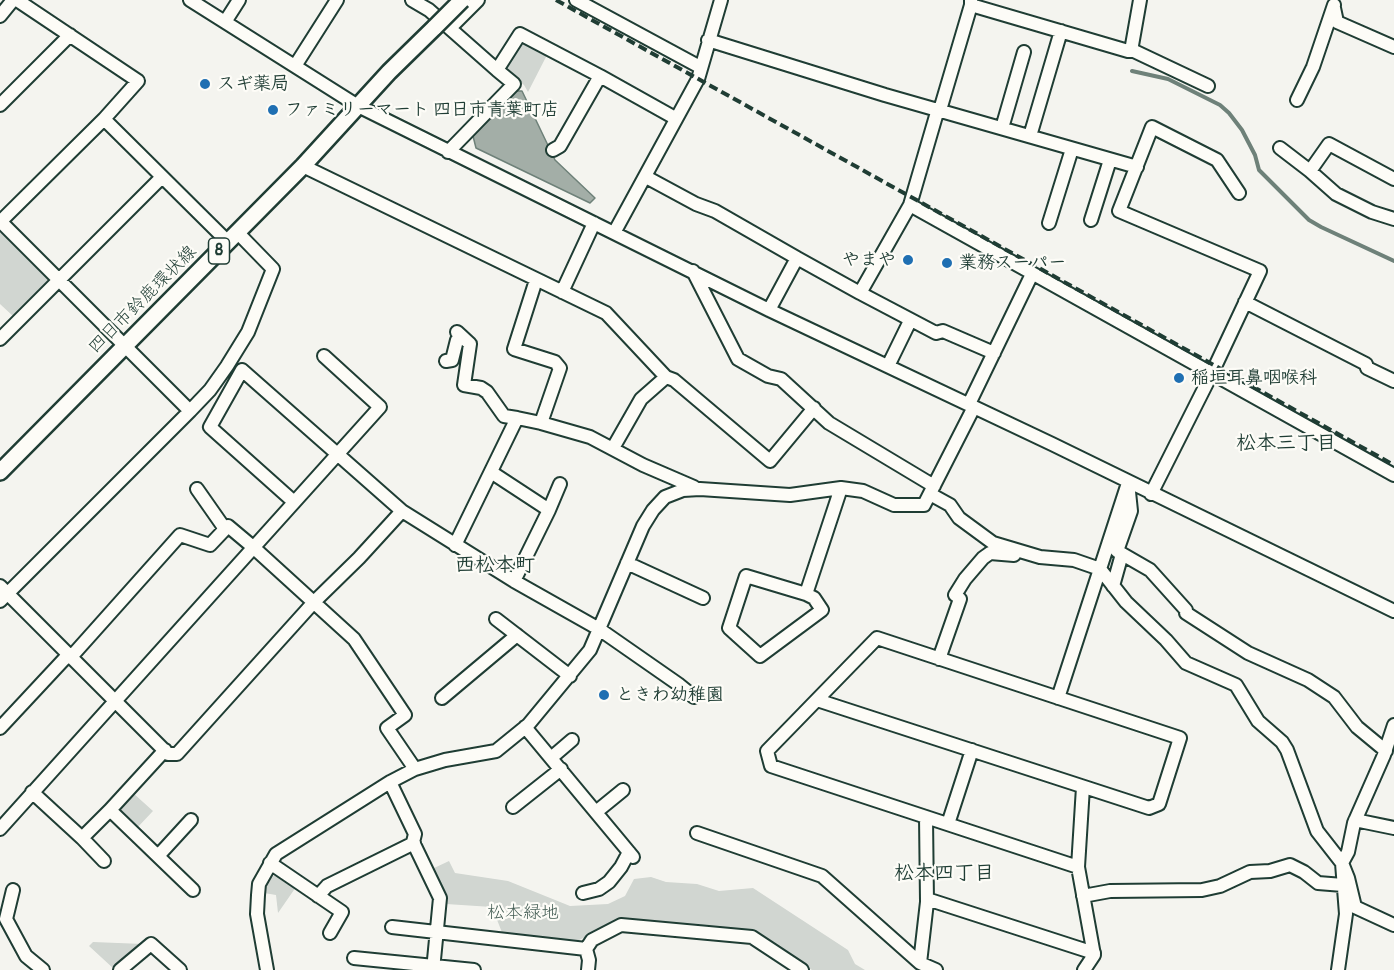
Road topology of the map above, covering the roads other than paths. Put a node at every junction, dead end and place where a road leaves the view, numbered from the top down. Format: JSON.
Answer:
{"nodes":[{"id":1,"x":15,"y":0,"type":"edge"},
{"id":2,"x":190,"y":0,"type":"edge"},
{"id":3,"x":239,"y":0,"type":"edge"},
{"id":4,"x":337,"y":0,"type":"edge"},
{"id":5,"x":412,"y":0,"type":"edge"},
{"id":6,"x":462,"y":0,"type":"edge"},
{"id":7,"x":478,"y":0,"type":"edge"},
{"id":8,"x":576,"y":0,"type":"edge"},
{"id":9,"x":721,"y":0,"type":"edge"},
{"id":10,"x":1140,"y":0,"type":"edge"},
{"id":11,"x":1334,"y":2,"type":"edge"},
{"id":12,"x":971,"y":3,"type":"edge"},
{"id":13,"x":0,"y":16,"type":"edge"},
{"id":14,"x":225,"y":22,"type":"junction"},
{"id":15,"x":442,"y":27,"type":"junction"},
{"id":16,"x":1060,"y":31,"type":"junction"},
{"id":17,"x":70,"y":35,"type":"junction"},
{"id":18,"x":708,"y":40,"type":"junction"},
{"id":19,"x":1394,"y":47,"type":"edge"},
{"id":20,"x":1131,"y":51,"type":"junction"},
{"id":21,"x":1024,"y":52,"type":"dead end"},
{"id":22,"x":295,"y":66,"type":"junction"},
{"id":23,"x":700,"y":68,"type":"junction"},
{"id":24,"x":497,"y":70,"type":"junction"},
{"id":25,"x":600,"y":76,"type":"junction"},
{"id":26,"x":1208,"y":86,"type":"dead end"},
{"id":27,"x":1298,"y":100,"type":"dead end"},
{"id":28,"x":0,"y":105,"type":"edge"},
{"id":29,"x":358,"y":106,"type":"junction"},
{"id":30,"x":939,"y":110,"type":"junction"},
{"id":31,"x":675,"y":118,"type":"junction"},
{"id":32,"x":104,"y":119,"type":"junction"},
{"id":33,"x":1002,"y":128,"type":"junction"},
{"id":34,"x":1030,"y":136,"type":"junction"},
{"id":35,"x":1280,"y":148,"type":"dead end"},
{"id":36,"x":1072,"y":149,"type":"junction"},
{"id":37,"x":553,"y":150,"type":"dead end"},
{"id":38,"x":448,"y":152,"type":"junction"},
{"id":39,"x":1110,"y":160,"type":"junction"},
{"id":40,"x":303,"y":166,"type":"junction"},
{"id":41,"x":1137,"y":167,"type":"junction"},
{"id":42,"x":1310,"y":171,"type":"junction"},
{"id":43,"x":162,"y":177,"type":"junction"},
{"id":44,"x":646,"y":177,"type":"junction"},
{"id":45,"x":1394,"y":179,"type":"edge"},
{"id":46,"x":1239,"y":193,"type":"dead end"},
{"id":47,"x":910,"y":205,"type":"junction"},
{"id":48,"x":1394,"y":219,"type":"edge"},
{"id":49,"x":1091,"y":220,"type":"dead end"},
{"id":50,"x":0,"y":222,"type":"edge"},
{"id":51,"x":594,"y":223,"type":"junction"},
{"id":52,"x":1049,"y":224,"type":"dead end"},
{"id":53,"x":614,"y":233,"type":"junction"},
{"id":54,"x":232,"y":237,"type":"junction"},
{"id":55,"x":797,"y":258,"type":"junction"},
{"id":56,"x":693,"y":271,"type":"junction"},
{"id":57,"x":1032,"y":274,"type":"junction"},
{"id":58,"x":59,"y":280,"type":"junction"},
{"id":59,"x":536,"y":280,"type":"junction"},
{"id":60,"x":562,"y":292,"type":"junction"},
{"id":61,"x":860,"y":293,"type":"junction"},
{"id":62,"x":1245,"y":302,"type":"junction"},
{"id":63,"x":769,"y":310,"type":"junction"},
{"id":64,"x":910,"y":321,"type":"junction"},
{"id":65,"x":0,"y":339,"type":"edge"},
{"id":66,"x":125,"y":346,"type":"junction"},
{"id":67,"x":994,"y":353,"type":"junction"},
{"id":68,"x":324,"y":356,"type":"dead end"},
{"id":69,"x":446,"y":361,"type":"dead end"},
{"id":70,"x":888,"y":366,"type":"junction"},
{"id":71,"x":1212,"y":373,"type":"junction"},
{"id":72,"x":666,"y":377,"type":"junction"},
{"id":73,"x":1394,"y":381,"type":"edge"},
{"id":74,"x":971,"y":406,"type":"junction"},
{"id":75,"x":814,"y":408,"type":"junction"},
{"id":76,"x":190,"y":411,"type":"junction"},
{"id":77,"x":517,"y":418,"type":"junction"},
{"id":78,"x":541,"y":423,"type":"junction"},
{"id":79,"x":613,"y":448,"type":"junction"},
{"id":80,"x":338,"y":454,"type":"junction"},
{"id":81,"x":0,"y":472,"type":"edge"},
{"id":82,"x":491,"y":472,"type":"junction"},
{"id":83,"x":1394,"y":475,"type":"edge"},
{"id":84,"x":1128,"y":482,"type":"junction"},
{"id":85,"x":560,"y":484,"type":"dead end"},
{"id":86,"x":842,"y":488,"type":"junction"},
{"id":87,"x":197,"y":489,"type":"dead end"},
{"id":88,"x":700,"y":489,"type":"junction"},
{"id":89,"x":932,"y":490,"type":"junction"},
{"id":90,"x":1151,"y":494,"type":"junction"},
{"id":91,"x":294,"y":502,"type":"junction"},
{"id":92,"x":549,"y":510,"type":"junction"},
{"id":93,"x":402,"y":511,"type":"junction"},
{"id":94,"x":225,"y":529,"type":"junction"},
{"id":95,"x":455,"y":545,"type":"junction"},
{"id":96,"x":253,"y":547,"type":"junction"},
{"id":97,"x":1122,"y":554,"type":"junction"},
{"id":98,"x":627,"y":563,"type":"junction"},
{"id":99,"x":1100,"y":572,"type":"junction"},
{"id":100,"x":514,"y":581,"type":"junction"},
{"id":101,"x":1113,"y":586,"type":"junction"},
{"id":102,"x":3,"y":593,"type":"edge"},
{"id":103,"x":806,"y":594,"type":"junction"},
{"id":104,"x":703,"y":598,"type":"dead end"},
{"id":105,"x":314,"y":602,"type":"junction"},
{"id":106,"x":1394,"y":611,"type":"edge"},
{"id":107,"x":496,"y":619,"type":"dead end"},
{"id":108,"x":599,"y":629,"type":"junction"},
{"id":109,"x":517,"y":635,"type":"junction"},
{"id":110,"x":70,"y":655,"type":"junction"},
{"id":111,"x":939,"y":659,"type":"junction"},
{"id":112,"x":570,"y":676,"type":"junction"},
{"id":113,"x":442,"y":698,"type":"dead end"},
{"id":114,"x":694,"y":698,"type":"dead end"},
{"id":115,"x":1058,"y":698,"type":"junction"},
{"id":116,"x":116,"y":700,"type":"junction"},
{"id":117,"x":817,"y":700,"type":"junction"},
{"id":118,"x":1394,"y":725,"type":"edge"},
{"id":119,"x":0,"y":728,"type":"edge"},
{"id":120,"x":525,"y":728,"type":"junction"},
{"id":121,"x":572,"y":740,"type":"dead end"},
{"id":122,"x":165,"y":750,"type":"junction"},
{"id":123,"x":972,"y":750,"type":"junction"},
{"id":124,"x":1386,"y":751,"type":"junction"},
{"id":125,"x":551,"y":758,"type":"junction"},
{"id":126,"x":415,"y":769,"type":"junction"},
{"id":127,"x":561,"y":769,"type":"junction"},
{"id":128,"x":390,"y":782,"type":"junction"},
{"id":129,"x":1083,"y":787,"type":"junction"},
{"id":130,"x":618,"y":789,"type":"dead end"},
{"id":131,"x":32,"y":792,"type":"junction"},
{"id":132,"x":513,"y":807,"type":"dead end"},
{"id":133,"x":594,"y":809,"type":"junction"},
{"id":134,"x":110,"y":810,"type":"junction"},
{"id":135,"x":926,"y":817,"type":"junction"},
{"id":136,"x":191,"y":820,"type":"dead end"},
{"id":137,"x":1355,"y":820,"type":"junction"},
{"id":138,"x":948,"y":824,"type":"junction"},
{"id":139,"x":1394,"y":828,"type":"edge"},
{"id":140,"x":0,"y":829,"type":"edge"},
{"id":141,"x":697,"y":833,"type":"dead end"},
{"id":142,"x":82,"y":838,"type":"junction"},
{"id":143,"x":414,"y":843,"type":"junction"},
{"id":144,"x":158,"y":856,"type":"junction"},
{"id":145,"x":104,"y":861,"type":"dead end"},
{"id":146,"x":270,"y":863,"type":"junction"},
{"id":147,"x":1342,"y":863,"type":"junction"},
{"id":148,"x":1078,"y":867,"type":"junction"},
{"id":149,"x":1343,"y":885,"type":"junction"},
{"id":150,"x":13,"y":890,"type":"dead end"},
{"id":151,"x":193,"y":890,"type":"dead end"},
{"id":152,"x":583,"y":893,"type":"dead end"},
{"id":153,"x":318,"y":896,"type":"junction"},
{"id":154,"x":1083,"y":896,"type":"junction"},
{"id":155,"x":927,"y":899,"type":"junction"},
{"id":156,"x":1394,"y":925,"type":"edge"},
{"id":157,"x":392,"y":927,"type":"dead end"},
{"id":158,"x":437,"y":931,"type":"junction"},
{"id":159,"x":330,"y":933,"type":"dead end"},
{"id":160,"x":586,"y":949,"type":"junction"},
{"id":161,"x":1094,"y":953,"type":"junction"},
{"id":162,"x":354,"y":958,"type":"dead end"},
{"id":163,"x":920,"y":963,"type":"junction"},
{"id":164,"x":434,"y":968,"type":"edge"},
{"id":165,"x":43,"y":970,"type":"edge"},
{"id":166,"x":120,"y":970,"type":"edge"},
{"id":167,"x":180,"y":970,"type":"edge"},
{"id":168,"x":267,"y":970,"type":"edge"},
{"id":169,"x":474,"y":970,"type":"edge"},
{"id":170,"x":588,"y":970,"type":"edge"},
{"id":171,"x":802,"y":970,"type":"edge"},
{"id":172,"x":936,"y":970,"type":"edge"},
{"id":173,"x":1084,"y":970,"type":"edge"},
{"id":174,"x":1338,"y":970,"type":"edge"}],
"edges":[{"from":1,"to":13,"type":"street"},
{"from":1,"to":17,"type":"street"},
{"from":2,"to":14,"type":"street"},
{"from":3,"to":14,"type":"street"},
{"from":4,"to":22,"type":"street"},
{"from":5,"to":15,"type":"street"},
{"from":6,"to":15,"type":"main road","name":"四日市鈴鹿環状線","number":"8","bridge":true},
{"from":7,"to":15,"type":"street"},
{"from":8,"to":23,"type":"street"},
{"from":9,"to":18,"type":"street"},
{"from":10,"to":20,"type":"street"},
{"from":11,"to":19,"type":"street"},
{"from":11,"to":27,"type":"street"},
{"from":12,"to":16,"type":"street"},
{"from":12,"to":30,"type":"street"},
{"from":14,"to":22,"type":"street"},
{"from":15,"to":24,"type":"street"},
{"from":15,"to":29,"type":"main road","name":"四日市鈴鹿環状線","number":"8"},
{"from":16,"to":20,"type":"street"},
{"from":16,"to":34,"type":"street"},
{"from":17,"to":28,"type":"street"},
{"from":17,"to":32,"type":"street"},
{"from":18,"to":23,"type":"street"},
{"from":18,"to":30,"type":"street"},
{"from":20,"to":26,"type":"street"},
{"from":21,"to":33,"type":"street"},
{"from":22,"to":29,"type":"street"},
{"from":23,"to":31,"type":"street"},
{"from":24,"to":25,"type":"street"},
{"from":24,"to":38,"type":"street"},
{"from":25,"to":31,"type":"street"},
{"from":25,"to":37,"type":"street"},
{"from":29,"to":38,"type":"street"},
{"from":29,"to":40,"type":"main road","name":"四日市鈴鹿環状線","number":"8"},
{"from":30,"to":33,"type":"street"},
{"from":30,"to":47,"type":"street"},
{"from":31,"to":44,"type":"street"},
{"from":32,"to":43,"type":"street"},
{"from":32,"to":50,"type":"street"},
{"from":33,"to":34,"type":"street"},
{"from":34,"to":36,"type":"street"},
{"from":35,"to":42,"type":"street"},
{"from":36,"to":39,"type":"street"},
{"from":36,"to":52,"type":"street"},
{"from":38,"to":51,"type":"street"},
{"from":39,"to":41,"type":"street"},
{"from":39,"to":49,"type":"street"},
{"from":40,"to":54,"type":"main road","name":"四日市鈴鹿環状線","number":"8"},
{"from":40,"to":59,"type":"street"},
{"from":41,"to":46,"type":"street"},
{"from":41,"to":62,"type":"street"},
{"from":42,"to":45,"type":"street"},
{"from":42,"to":48,"type":"street"},
{"from":43,"to":54,"type":"street"},
{"from":43,"to":58,"type":"street"},
{"from":44,"to":53,"type":"street"},
{"from":44,"to":55,"type":"street"},
{"from":47,"to":57,"type":"street"},
{"from":47,"to":61,"type":"street"},
{"from":50,"to":58,"type":"street"},
{"from":51,"to":53,"type":"street"},
{"from":51,"to":60,"type":"street"},
{"from":53,"to":56,"type":"street"},
{"from":54,"to":66,"type":"main road","name":"四日市鈴鹿環状線","number":"8"},
{"from":54,"to":76,"type":"street"},
{"from":55,"to":61,"type":"street"},
{"from":55,"to":63,"type":"street"},
{"from":56,"to":63,"type":"street"},
{"from":56,"to":75,"type":"street"},
{"from":57,"to":67,"type":"street"},
{"from":57,"to":71,"type":"street"},
{"from":58,"to":65,"type":"street"},
{"from":58,"to":66,"type":"street"},
{"from":59,"to":60,"type":"street"},
{"from":59,"to":78,"type":"street"},
{"from":60,"to":72,"type":"street"},
{"from":61,"to":64,"type":"street"},
{"from":62,"to":71,"type":"street"},
{"from":62,"to":73,"type":"street"},
{"from":63,"to":70,"type":"street"},
{"from":64,"to":67,"type":"street"},
{"from":64,"to":70,"type":"street"},
{"from":66,"to":76,"type":"street"},
{"from":66,"to":81,"type":"main road","name":"四日市鈴鹿環状線","number":"8"},
{"from":67,"to":74,"type":"street"},
{"from":68,"to":80,"type":"street"},
{"from":69,"to":77,"type":"street"},
{"from":70,"to":74,"type":"street"},
{"from":71,"to":83,"type":"street"},
{"from":71,"to":90,"type":"street"},
{"from":72,"to":75,"type":"street"},
{"from":72,"to":79,"type":"street"},
{"from":74,"to":84,"type":"street"},
{"from":74,"to":89,"type":"street"},
{"from":75,"to":89,"type":"street"},
{"from":76,"to":102,"type":"street"},
{"from":77,"to":78,"type":"street"},
{"from":77,"to":82,"type":"street"},
{"from":78,"to":79,"type":"street"},
{"from":79,"to":88,"type":"street"},
{"from":80,"to":91,"type":"street"},
{"from":80,"to":91,"type":"street"},
{"from":80,"to":93,"type":"street"},
{"from":82,"to":92,"type":"street"},
{"from":82,"to":95,"type":"street"},
{"from":84,"to":90,"type":"street"},
{"from":84,"to":97,"type":"street"},
{"from":84,"to":99,"type":"street"},
{"from":85,"to":92,"type":"street"},
{"from":86,"to":88,"type":"street"},
{"from":86,"to":89,"type":"street"},
{"from":86,"to":103,"type":"street"},
{"from":87,"to":94,"type":"street"},
{"from":88,"to":98,"type":"street"},
{"from":89,"to":99,"type":"street"},
{"from":90,"to":106,"type":"street"},
{"from":91,"to":96,"type":"street"},
{"from":92,"to":100,"type":"street"},
{"from":93,"to":95,"type":"street"},
{"from":93,"to":105,"type":"street"},
{"from":94,"to":96,"type":"street"},
{"from":94,"to":110,"type":"street"},
{"from":95,"to":100,"type":"street"},
{"from":96,"to":105,"type":"street"},
{"from":96,"to":116,"type":"street"},
{"from":97,"to":101,"type":"street"},
{"from":97,"to":124,"type":"street"},
{"from":98,"to":104,"type":"street"},
{"from":98,"to":108,"type":"street"},
{"from":99,"to":101,"type":"street"},
{"from":99,"to":111,"type":"street"},
{"from":99,"to":115,"type":"street"},
{"from":100,"to":108,"type":"street"},
{"from":101,"to":147,"type":"street"},
{"from":102,"to":110,"type":"street"},
{"from":103,"to":103,"type":"street"},
{"from":105,"to":122,"type":"street"},
{"from":105,"to":126,"type":"street"},
{"from":107,"to":109,"type":"street"},
{"from":108,"to":112,"type":"street"},
{"from":108,"to":114,"type":"street"},
{"from":109,"to":112,"type":"street"},
{"from":109,"to":113,"type":"street"},
{"from":110,"to":116,"type":"street"},
{"from":110,"to":119,"type":"street"},
{"from":111,"to":115,"type":"street"},
{"from":111,"to":117,"type":"street"},
{"from":112,"to":120,"type":"street"},
{"from":115,"to":129,"type":"street"},
{"from":116,"to":122,"type":"street"},
{"from":116,"to":131,"type":"street"},
{"from":117,"to":123,"type":"street"},
{"from":117,"to":135,"type":"street"},
{"from":118,"to":124,"type":"street"},
{"from":120,"to":125,"type":"street"},
{"from":120,"to":126,"type":"street"},
{"from":121,"to":125,"type":"street"},
{"from":122,"to":134,"type":"street"},
{"from":123,"to":129,"type":"street"},
{"from":123,"to":138,"type":"street"},
{"from":124,"to":137,"type":"street"},
{"from":125,"to":127,"type":"street"},
{"from":126,"to":128,"type":"street"},
{"from":127,"to":132,"type":"street"},
{"from":127,"to":133,"type":"street"},
{"from":128,"to":143,"type":"street"},
{"from":128,"to":146,"type":"street"},
{"from":129,"to":148,"type":"street"},
{"from":130,"to":133,"type":"street"},
{"from":131,"to":140,"type":"street"},
{"from":131,"to":142,"type":"street"},
{"from":133,"to":152,"type":"street"},
{"from":134,"to":142,"type":"street"},
{"from":134,"to":144,"type":"street"},
{"from":135,"to":138,"type":"street"},
{"from":135,"to":155,"type":"street"},
{"from":136,"to":144,"type":"street"},
{"from":137,"to":139,"type":"street"},
{"from":137,"to":147,"type":"street"},
{"from":138,"to":148,"type":"street"},
{"from":141,"to":163,"type":"street"},
{"from":142,"to":145,"type":"street"},
{"from":143,"to":153,"type":"street"},
{"from":143,"to":158,"type":"street"},
{"from":144,"to":151,"type":"street"},
{"from":146,"to":153,"type":"street"},
{"from":146,"to":168,"type":"street"},
{"from":147,"to":149,"type":"street"},
{"from":147,"to":156,"type":"street"},
{"from":148,"to":154,"type":"street"},
{"from":149,"to":154,"type":"street"},
{"from":149,"to":174,"type":"street"},
{"from":150,"to":165,"type":"street"},
{"from":153,"to":159,"type":"street"},
{"from":154,"to":161,"type":"street"},
{"from":155,"to":161,"type":"street"},
{"from":155,"to":163,"type":"street"},
{"from":157,"to":158,"type":"street"},
{"from":158,"to":160,"type":"street"},
{"from":158,"to":164,"type":"street"},
{"from":160,"to":170,"type":"street"},
{"from":160,"to":171,"type":"street"},
{"from":161,"to":173,"type":"street"},
{"from":162,"to":164,"type":"street"},
{"from":163,"to":172,"type":"street"},
{"from":164,"to":169,"type":"street"},
{"from":166,"to":167,"type":"street"}]}
